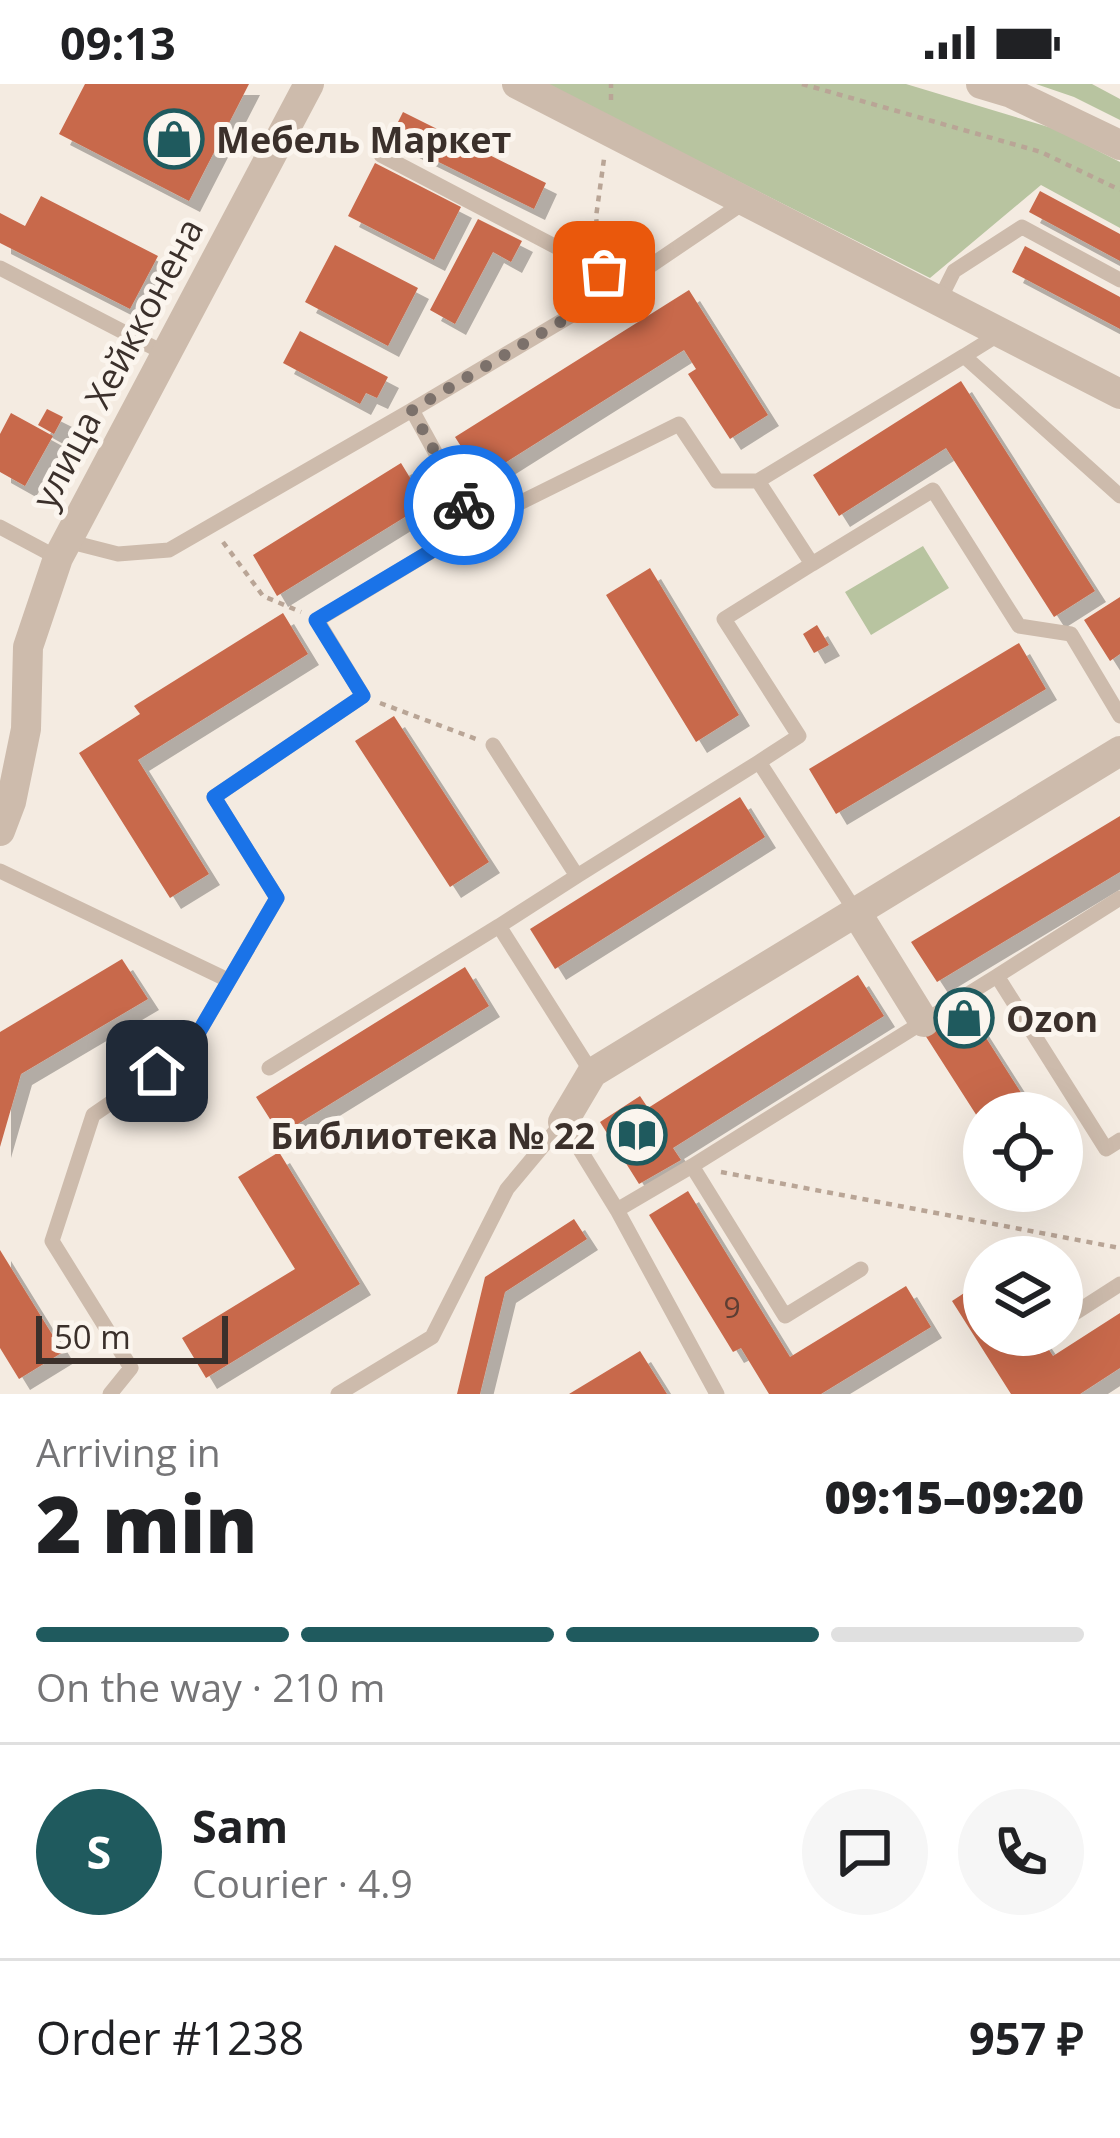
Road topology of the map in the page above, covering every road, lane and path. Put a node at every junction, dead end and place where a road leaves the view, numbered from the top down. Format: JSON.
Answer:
{"nodes":[{"id":1,"x":308,"y":84,"type":"edge"},
{"id":2,"x":517,"y":84,"type":"edge"},
{"id":3,"x":611,"y":84,"type":"edge"},
{"id":4,"x":802,"y":84,"type":"edge"},
{"id":5,"x":981,"y":84,"type":"edge"},
{"id":6,"x":608,"y":130,"type":"junction"},
{"id":7,"x":1120,"y":145,"type":"edge"},
{"id":8,"x":380,"y":155,"type":"dead end"},
{"id":9,"x":1120,"y":190,"type":"edge"},
{"id":10,"x":746,"y":201,"type":"junction"},
{"id":11,"x":0,"y":268,"type":"edge"},
{"id":12,"x":604,"y":272,"type":"junction"},
{"id":13,"x":1120,"y":280,"type":"edge"},
{"id":14,"x":619,"y":287,"type":"junction"},
{"id":15,"x":939,"y":301,"type":"junction"},
{"id":16,"x":1001,"y":333,"type":"junction"},
{"id":17,"x":166,"y":354,"type":"junction"},
{"id":18,"x":964,"y":356,"type":"junction"},
{"id":19,"x":1120,"y":394,"type":"edge"},
{"id":20,"x":412,"y":410,"type":"junction"},
{"id":21,"x":758,"y":481,"type":"junction"},
{"id":22,"x":1120,"y":496,"type":"edge"},
{"id":23,"x":475,"y":525,"type":"junction"},
{"id":24,"x":0,"y":527,"type":"edge"},
{"id":25,"x":212,"y":528,"type":"junction"},
{"id":26,"x":63,"y":549,"type":"junction"},
{"id":27,"x":812,"y":564,"type":"junction"},
{"id":28,"x":316,"y":620,"type":"junction"},
{"id":29,"x":363,"y":696,"type":"junction"},
{"id":30,"x":1120,"y":716,"type":"edge"},
{"id":31,"x":493,"y":745,"type":"joint"},
{"id":32,"x":1120,"y":751,"type":"edge"},
{"id":33,"x":759,"y":762,"type":"junction"},
{"id":34,"x":0,"y":831,"type":"edge"},
{"id":35,"x":0,"y":871,"type":"edge"},
{"id":36,"x":577,"y":876,"type":"junction"},
{"id":37,"x":1120,"y":898,"type":"edge"},
{"id":38,"x":856,"y":912,"type":"junction"},
{"id":39,"x":499,"y":926,"type":"junction"},
{"id":40,"x":997,"y":976,"type":"junction"},
{"id":41,"x":227,"y":980,"type":"junction"},
{"id":42,"x":924,"y":1022,"type":"junction"},
{"id":43,"x":269,"y":1068,"type":"dead end"},
{"id":44,"x":592,"y":1073,"type":"junction"},
{"id":45,"x":562,"y":1123,"type":"junction"},
{"id":46,"x":1120,"y":1140,"type":"edge"},
{"id":47,"x":692,"y":1166,"type":"junction"},
{"id":48,"x":617,"y":1210,"type":"junction"},
{"id":49,"x":1120,"y":1248,"type":"edge"},
{"id":50,"x":861,"y":1269,"type":"dead end"},
{"id":51,"x":1120,"y":1284,"type":"edge"},
{"id":52,"x":1083,"y":1308,"type":"edge"},
{"id":53,"x":110,"y":1394,"type":"edge"},
{"id":54,"x":338,"y":1394,"type":"edge"},
{"id":55,"x":717,"y":1394,"type":"edge"}],
"edges":[{"from":1,"to":17,"type":"street","name":"улица Хейкконена"},
{"from":2,"to":6,"type":"street"},
{"from":3,"to":6,"type":"path"},
{"from":4,"to":9,"type":"path"},
{"from":5,"to":7,"type":"street"},
{"from":6,"to":10,"type":"street"},
{"from":6,"to":12,"type":"path"},
{"from":8,"to":12,"type":"lane"},
{"from":10,"to":14,"type":"lane"},
{"from":10,"to":15,"type":"street"},
{"from":11,"to":17,"type":"lane"},
{"from":12,"to":14,"type":"lane"},
{"from":13,"to":15,"type":"lane"},
{"from":14,"to":20,"type":"lane"},
{"from":15,"to":16,"type":"street"},
{"from":16,"to":18,"type":"lane"},
{"from":16,"to":19,"type":"street"},
{"from":17,"to":26,"type":"street","name":"улица Хейкконена"},
{"from":18,"to":21,"type":"lane"},
{"from":18,"to":22,"type":"lane"},
{"from":20,"to":23,"type":"lane"},
{"from":20,"to":25,"type":"lane"},
{"from":21,"to":23,"type":"lane"},
{"from":21,"to":27,"type":"lane"},
{"from":23,"to":28,"type":"lane"},
{"from":24,"to":26,"type":"lane"},
{"from":25,"to":26,"type":"lane"},
{"from":25,"to":28,"type":"path"},
{"from":26,"to":34,"type":"street","name":"улица Хейкконена"},
{"from":27,"to":30,"type":"lane"},
{"from":27,"to":33,"type":"lane"},
{"from":28,"to":29,"type":"lane"},
{"from":29,"to":31,"type":"path"},
{"from":29,"to":41,"type":"lane"},
{"from":31,"to":36,"type":"lane"},
{"from":32,"to":38,"type":"street"},
{"from":33,"to":36,"type":"lane"},
{"from":33,"to":38,"type":"lane"},
{"from":35,"to":41,"type":"lane"},
{"from":36,"to":39,"type":"lane"},
{"from":37,"to":40,"type":"lane"},
{"from":38,"to":42,"type":"street"},
{"from":38,"to":44,"type":"street"},
{"from":39,"to":43,"type":"lane"},
{"from":39,"to":44,"type":"lane"},
{"from":40,"to":42,"type":"lane"},
{"from":40,"to":46,"type":"lane"},
{"from":41,"to":53,"type":"lane"},
{"from":42,"to":47,"type":"lane"},
{"from":44,"to":45,"type":"street"},
{"from":45,"to":48,"type":"lane"},
{"from":45,"to":54,"type":"lane"},
{"from":47,"to":48,"type":"lane"},
{"from":47,"to":49,"type":"path"},
{"from":47,"to":50,"type":"lane"},
{"from":48,"to":55,"type":"lane"},
{"from":51,"to":52,"type":"lane"}]}
